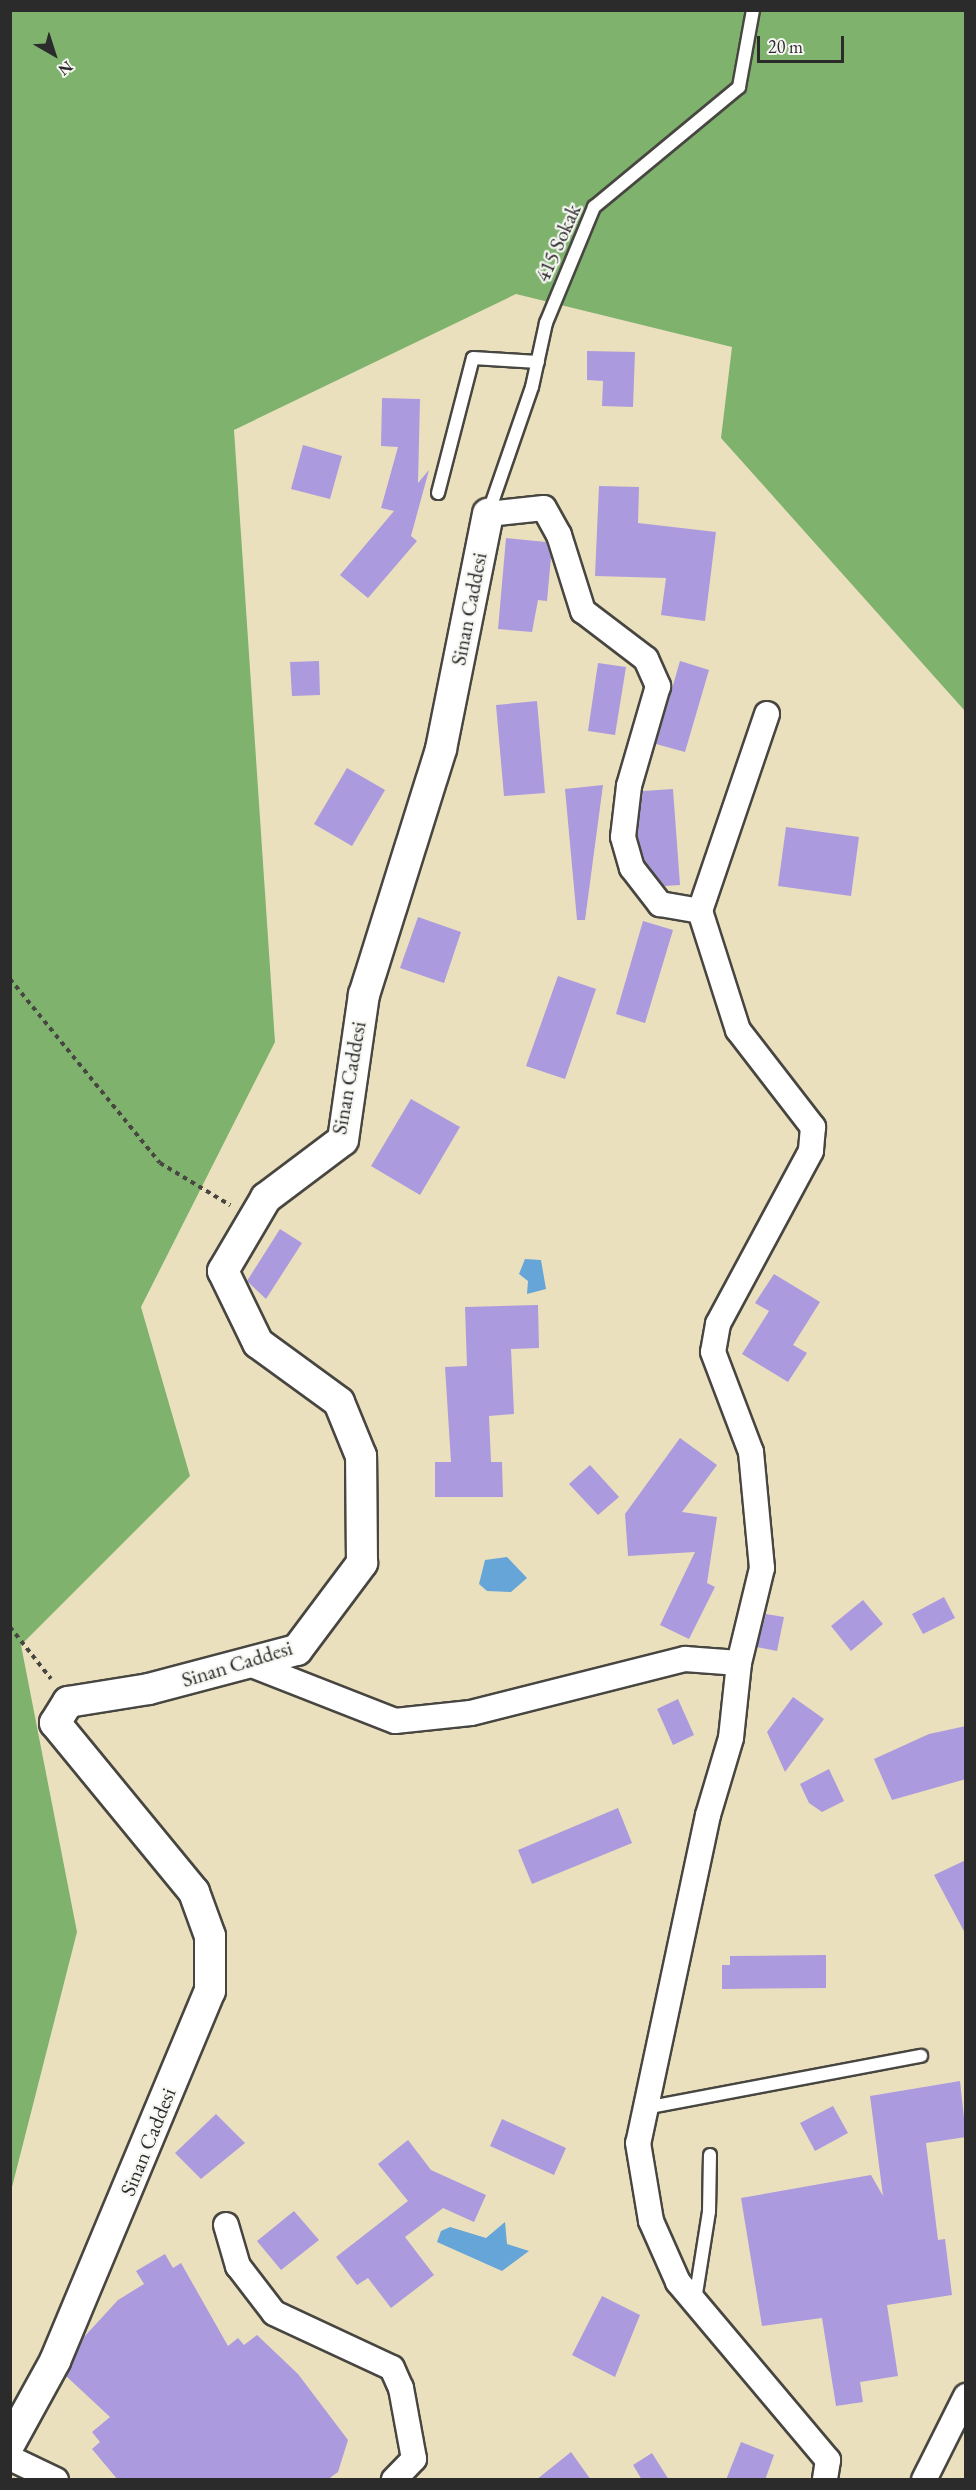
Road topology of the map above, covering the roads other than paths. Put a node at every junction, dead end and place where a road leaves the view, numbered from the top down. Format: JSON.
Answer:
{"nodes":[{"id":1,"x":753,"y":10,"type":"edge"},
{"id":2,"x":538,"y":362,"type":"junction"},
{"id":3,"x":438,"y":493,"type":"dead end"},
{"id":4,"x":488,"y":514,"type":"junction"},
{"id":5,"x":767,"y":714,"type":"dead end"},
{"id":6,"x":700,"y":911,"type":"junction"},
{"id":7,"x":247,"y":1663,"type":"junction"},
{"id":8,"x":739,"y":1663,"type":"junction"},
{"id":9,"x":921,"y":2056,"type":"dead end"},
{"id":10,"x":645,"y":2108,"type":"junction"},
{"id":11,"x":710,"y":2155,"type":"dead end"},
{"id":12,"x":226,"y":2225,"type":"dead end"},
{"id":13,"x":695,"y":2302,"type":"junction"},
{"id":14,"x":966,"y":2396,"type":"edge"},
{"id":15,"x":10,"y":2443,"type":"edge"},
{"id":16,"x":10,"y":2458,"type":"edge"},
{"id":17,"x":57,"y":2480,"type":"edge"},
{"id":18,"x":394,"y":2480,"type":"edge"},
{"id":19,"x":825,"y":2480,"type":"edge"},
{"id":20,"x":924,"y":2480,"type":"edge"}],
"edges":[{"from":1,"to":2,"type":"lane","name":"415 Sokak"},
{"from":2,"to":3,"type":"lane"},
{"from":2,"to":4,"type":"lane","name":"415 Sokak"},
{"from":4,"to":6,"type":"street"},
{"from":4,"to":7,"type":"street","name":"Sinan Caddesi"},
{"from":5,"to":6,"type":"street"},
{"from":6,"to":8,"type":"street"},
{"from":7,"to":8,"type":"street"},
{"from":7,"to":15,"type":"street","name":"Sinan Caddesi"},
{"from":8,"to":10,"type":"street"},
{"from":9,"to":10,"type":"lane"},
{"from":10,"to":13,"type":"street"},
{"from":11,"to":13,"type":"lane"},
{"from":12,"to":18,"type":"street"},
{"from":13,"to":19,"type":"street"},
{"from":14,"to":20,"type":"street"},
{"from":16,"to":17,"type":"street"}]}
